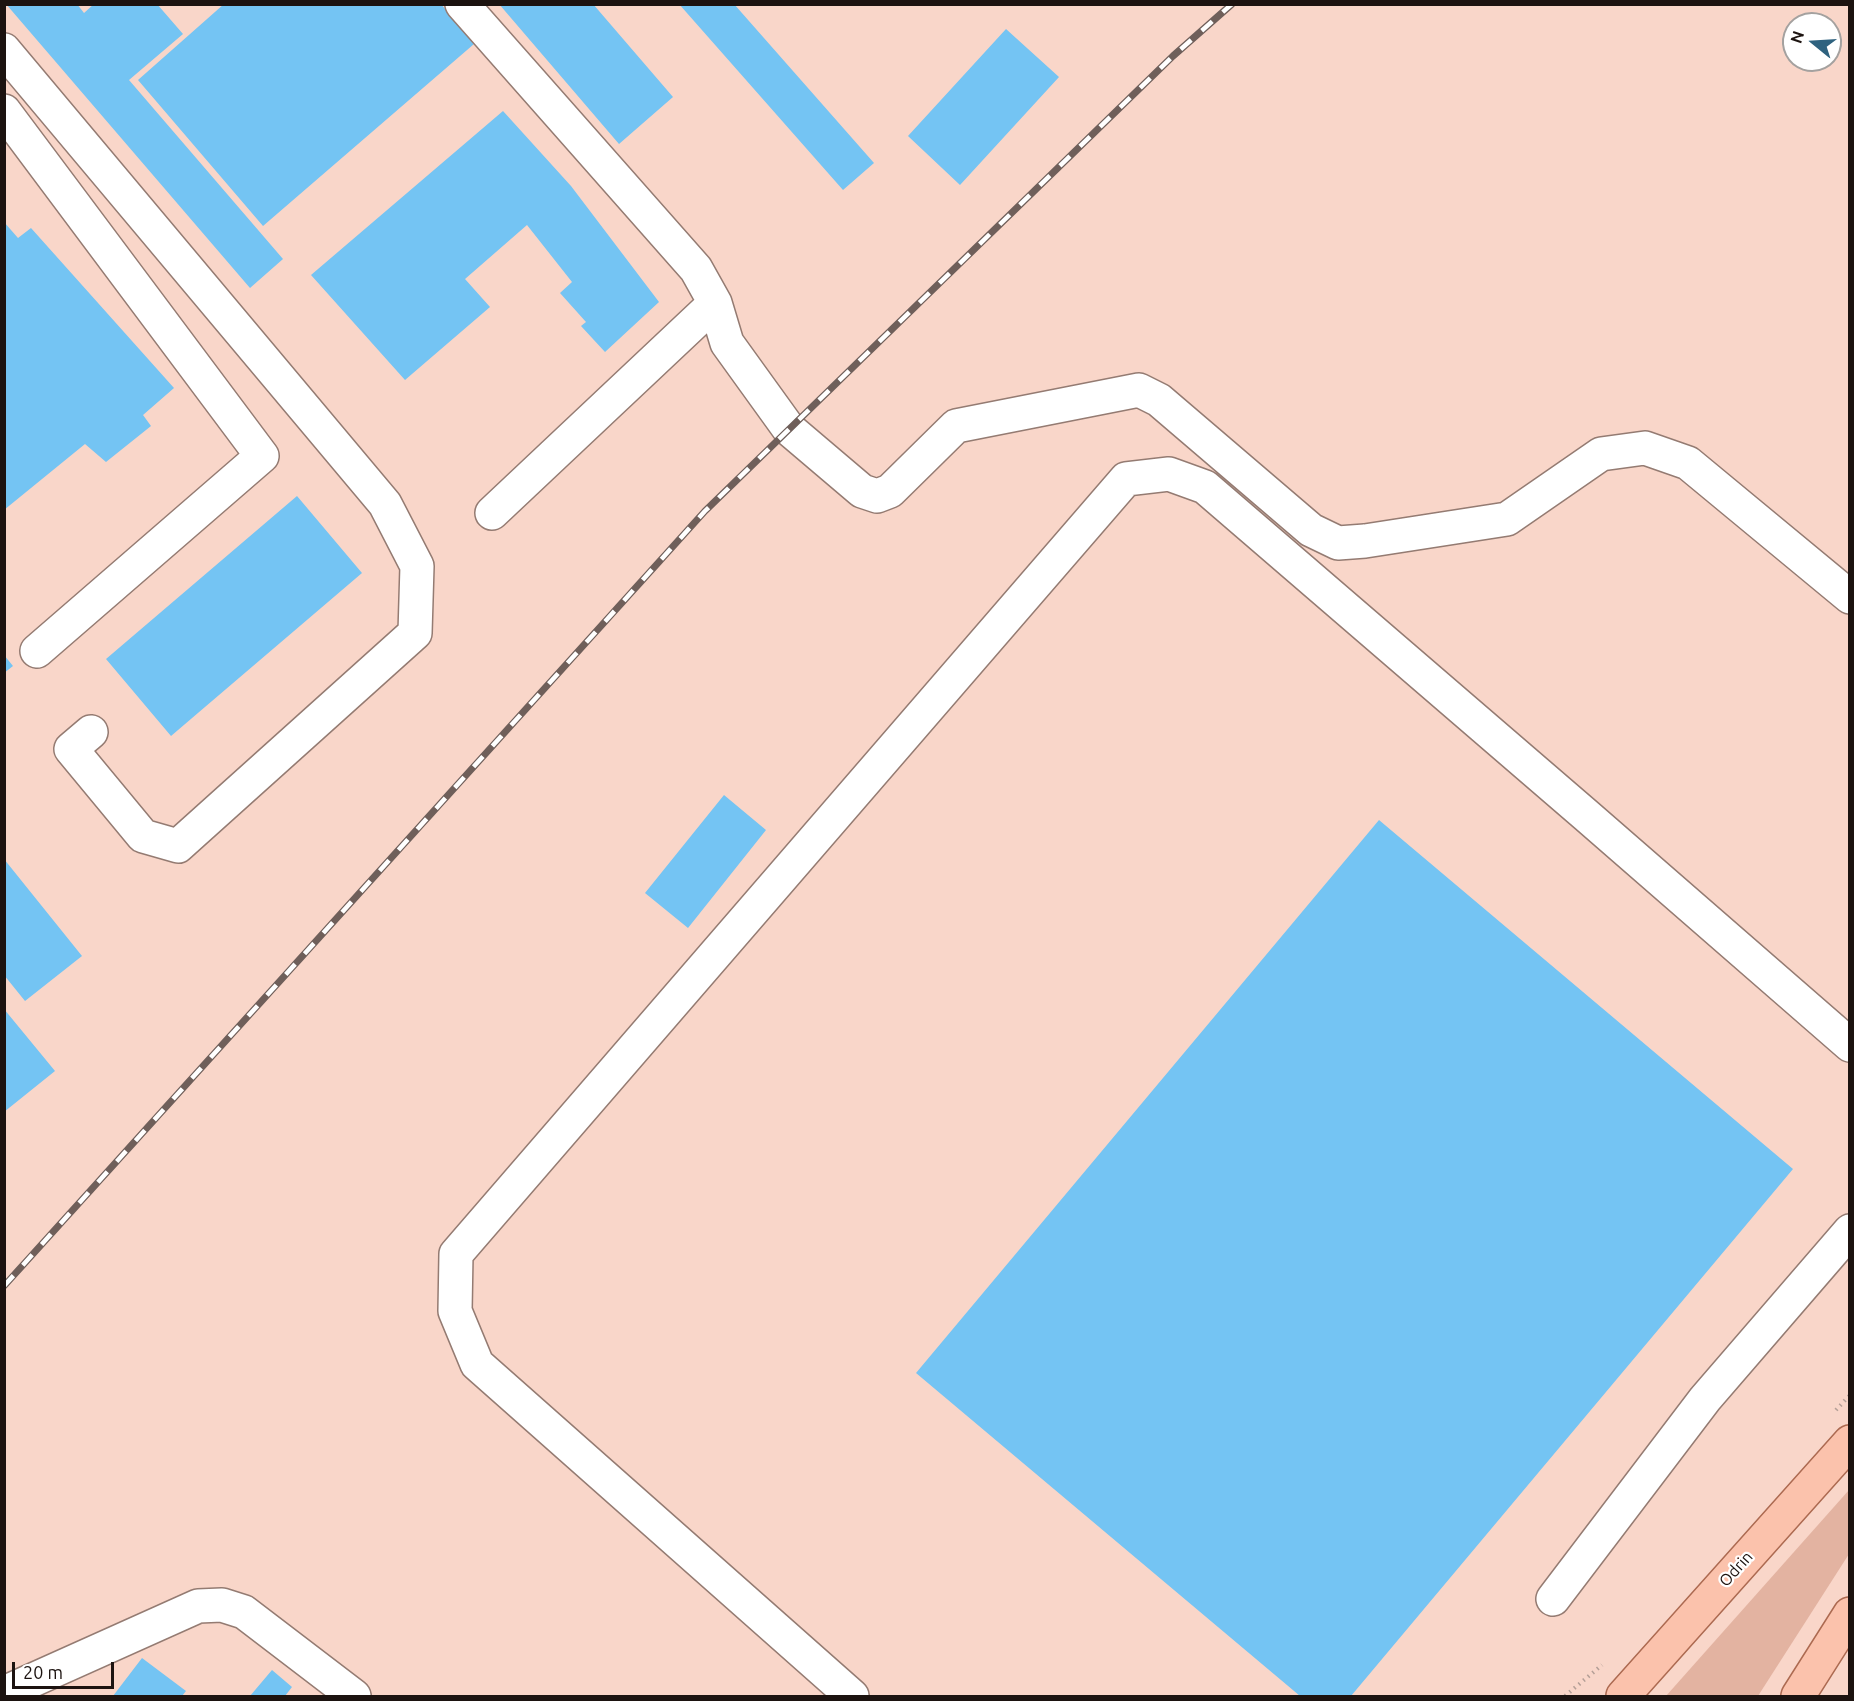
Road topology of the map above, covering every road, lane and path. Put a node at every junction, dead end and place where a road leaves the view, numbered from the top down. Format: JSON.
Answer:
{"nodes":[{"id":1,"x":462,"y":4,"type":"edge"},
{"id":2,"x":4,"y":50,"type":"edge"},
{"id":3,"x":4,"y":111,"type":"edge"},
{"id":4,"x":715,"y":303,"type":"junction"},
{"id":5,"x":492,"y":513,"type":"dead end"},
{"id":6,"x":1850,"y":597,"type":"edge"},
{"id":7,"x":37,"y":651,"type":"dead end"},
{"id":8,"x":91,"y":732,"type":"dead end"},
{"id":9,"x":1850,"y":1045,"type":"edge"},
{"id":10,"x":1850,"y":1231,"type":"edge"},
{"id":11,"x":1850,"y":1442,"type":"edge"},
{"id":12,"x":1553,"y":1599,"type":"dead end"},
{"id":13,"x":1850,"y":1614,"type":"edge"},
{"id":14,"x":338,"y":1692,"type":"edge"},
{"id":15,"x":6,"y":1694,"type":"edge"},
{"id":16,"x":1624,"y":1695,"type":"edge"},
{"id":17,"x":852,"y":1696,"type":"edge"},
{"id":18,"x":1798,"y":1696,"type":"edge"}],
"edges":[{"from":1,"to":4,"type":"lane"},
{"from":2,"to":8,"type":"lane"},
{"from":3,"to":7,"type":"lane"},
{"from":4,"to":5,"type":"lane"},
{"from":4,"to":6,"type":"lane"},
{"from":9,"to":17,"type":"lane"},
{"from":10,"to":12,"type":"lane"},
{"from":11,"to":16,"type":"main road","name":"Odrin"},
{"from":13,"to":18,"type":"main road"},
{"from":14,"to":15,"type":"lane"}]}
